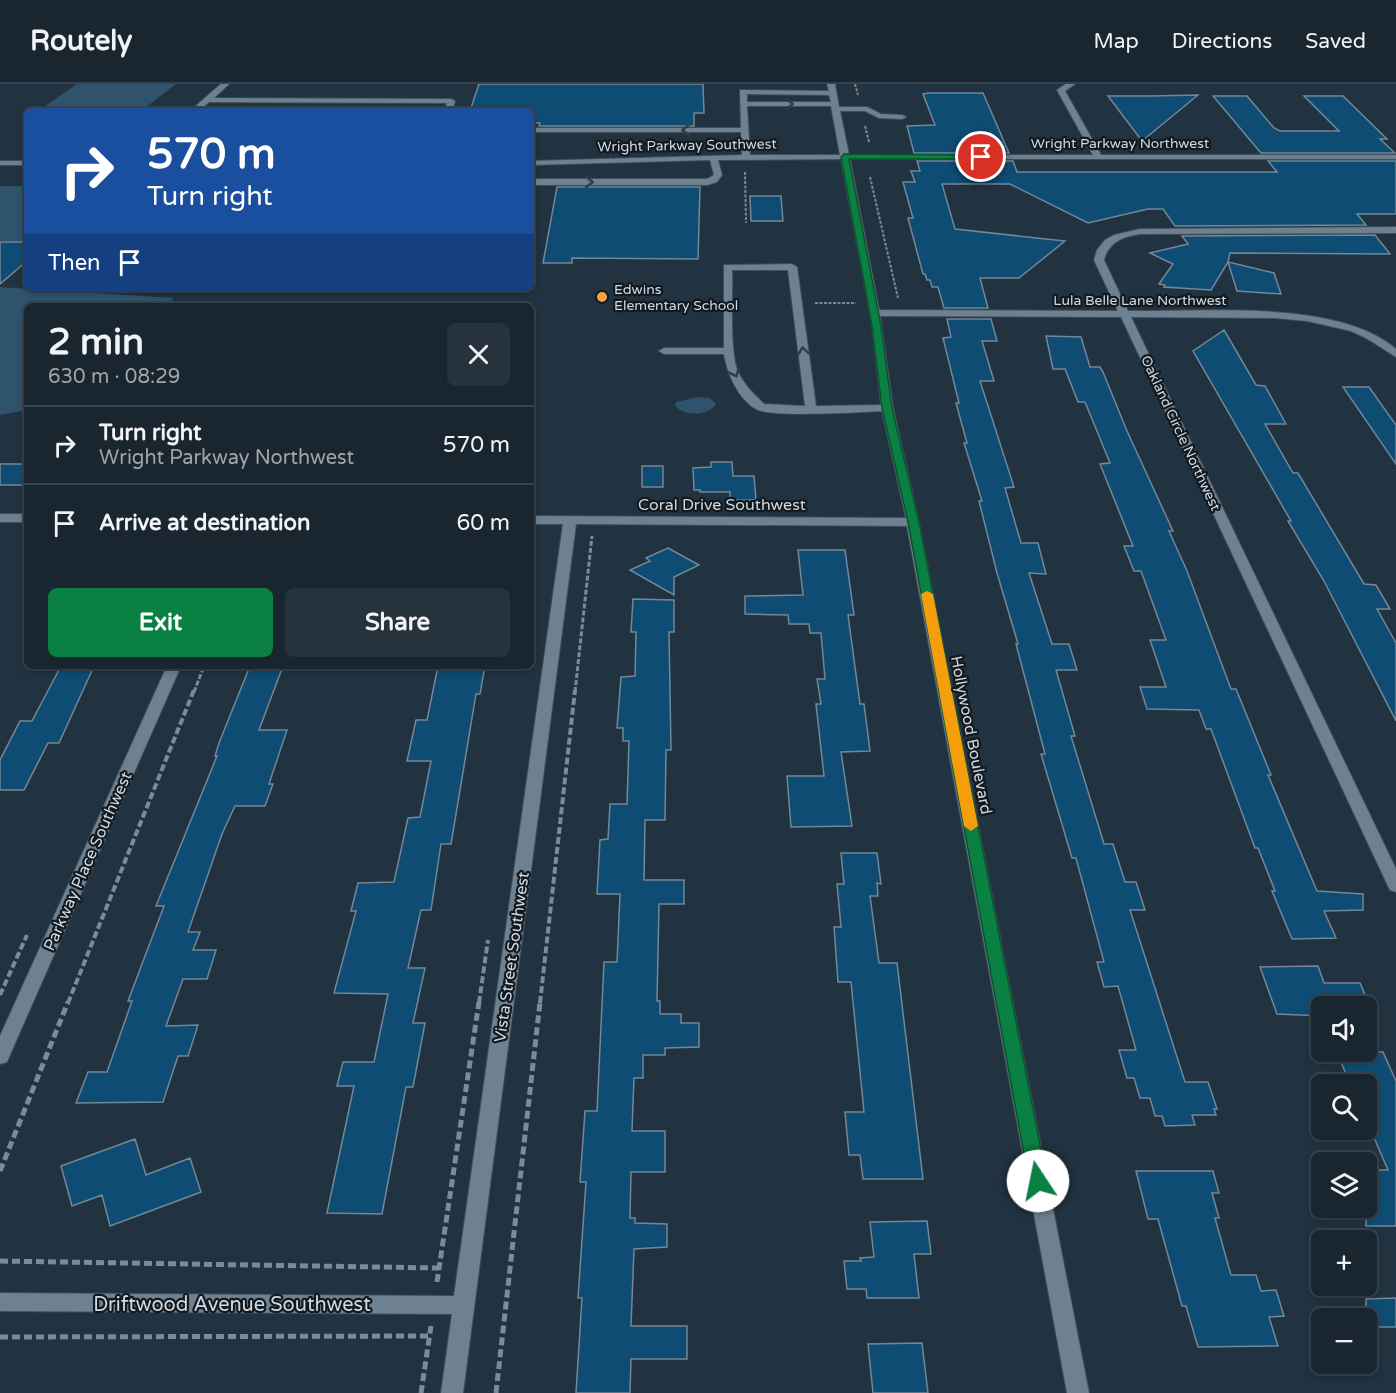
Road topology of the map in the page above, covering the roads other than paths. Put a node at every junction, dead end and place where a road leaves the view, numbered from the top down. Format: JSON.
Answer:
{"nodes":[{"id":1,"x":225,"y":84,"type":"edge"},
{"id":2,"x":1071,"y":84,"type":"edge"},
{"id":3,"x":743,"y":88,"type":"edge"},
{"id":4,"x":833,"y":98,"type":"edge"},
{"id":5,"x":208,"y":100,"type":"junction"},
{"id":6,"x":744,"y":104,"type":"junction"},
{"id":7,"x":198,"y":108,"type":"edge"},
{"id":8,"x":449,"y":108,"type":"edge"},
{"id":9,"x":902,"y":117,"type":"dead end"},
{"id":10,"x":534,"y":130,"type":"edge"},
{"id":11,"x":744,"y":130,"type":"junction"},
{"id":12,"x":844,"y":157,"type":"junction"},
{"id":13,"x":1098,"y":157,"type":"junction"},
{"id":14,"x":1396,"y":157,"type":"edge"},
{"id":15,"x":713,"y":158,"type":"junction"},
{"id":16,"x":745,"y":161,"type":"junction"},
{"id":17,"x":0,"y":163,"type":"edge"},
{"id":18,"x":24,"y":163,"type":"edge"},
{"id":19,"x":534,"y":163,"type":"edge"},
{"id":20,"x":534,"y":182,"type":"edge"},
{"id":21,"x":1396,"y":230,"type":"edge"},
{"id":22,"x":873,"y":308,"type":"junction"},
{"id":23,"x":1124,"y":314,"type":"junction"},
{"id":24,"x":664,"y":351,"type":"dead end"},
{"id":25,"x":729,"y":351,"type":"junction"},
{"id":26,"x":1396,"y":354,"type":"edge"},
{"id":27,"x":887,"y":408,"type":"junction"},
{"id":28,"x":811,"y":409,"type":"junction"},
{"id":29,"x":0,"y":518,"type":"edge"},
{"id":30,"x":24,"y":518,"type":"edge"},
{"id":31,"x":534,"y":520,"type":"edge"},
{"id":32,"x":570,"y":520,"type":"junction"},
{"id":33,"x":914,"y":522,"type":"junction"},
{"id":34,"x":173,"y":669,"type":"edge"},
{"id":35,"x":1396,"y":886,"type":"edge"},
{"id":36,"x":0,"y":1057,"type":"edge"},
{"id":37,"x":0,"y":1302,"type":"edge"},
{"id":38,"x":464,"y":1305,"type":"junction"},
{"id":39,"x":452,"y":1393,"type":"edge"},
{"id":40,"x":1078,"y":1393,"type":"edge"}],
"edges":[{"from":1,"to":5,"type":"street"},
{"from":2,"to":13,"type":"street"},
{"from":3,"to":4,"type":"street"},
{"from":3,"to":6,"type":"street"},
{"from":6,"to":4,"type":"street","one_way":true},
{"from":4,"to":9,"type":"street"},
{"from":4,"to":12,"type":"street","name":"Hollywood Boulevard"},
{"from":5,"to":7,"type":"street"},
{"from":5,"to":8,"type":"street"},
{"from":6,"to":11,"type":"street"},
{"from":11,"to":10,"type":"street","one_way":true},
{"from":11,"to":16,"type":"street"},
{"from":12,"to":13,"type":"street","name":"Wright Parkway Northwest"},
{"from":12,"to":16,"type":"street","name":"Wright Parkway Southwest"},
{"from":12,"to":22,"type":"street","name":"Hollywood Boulevard"},
{"from":13,"to":14,"type":"street","name":"Wright Parkway Northwest"},
{"from":15,"to":16,"type":"street","name":"Wright Parkway Southwest"},
{"from":15,"to":19,"type":"street","name":"Wright Parkway Southwest"},
{"from":20,"to":15,"type":"street","one_way":true},
{"from":17,"to":18,"type":"street"},
{"from":21,"to":23,"type":"street","name":"Oakland Circle Northwest"},
{"from":22,"to":23,"type":"street","name":"Lula Belle Lane Northwest"},
{"from":22,"to":27,"type":"street","name":"Hollywood Boulevard"},
{"from":23,"to":26,"type":"street","name":"Lula Belle Lane Northwest"},
{"from":23,"to":35,"type":"street","name":"Oakland Circle Northwest"},
{"from":24,"to":25,"type":"street"},
{"from":25,"to":28,"type":"street","one_way":true},
{"from":28,"to":25,"type":"street","one_way":true},
{"from":27,"to":28,"type":"street"},
{"from":27,"to":33,"type":"street","name":"Hollywood Boulevard"},
{"from":29,"to":30,"type":"street"},
{"from":31,"to":32,"type":"street","name":"Coral Drive Southwest"},
{"from":32,"to":33,"type":"street","name":"Coral Drive Southwest"},
{"from":32,"to":38,"type":"street","name":"Vista Street Southwest"},
{"from":33,"to":40,"type":"street","name":"Hollywood Boulevard"},
{"from":34,"to":36,"type":"street","name":"Parkway Place Southwest"},
{"from":37,"to":38,"type":"street","name":"Driftwood Avenue Southwest"},
{"from":38,"to":39,"type":"street","name":"Vista Street Southwest"}]}
